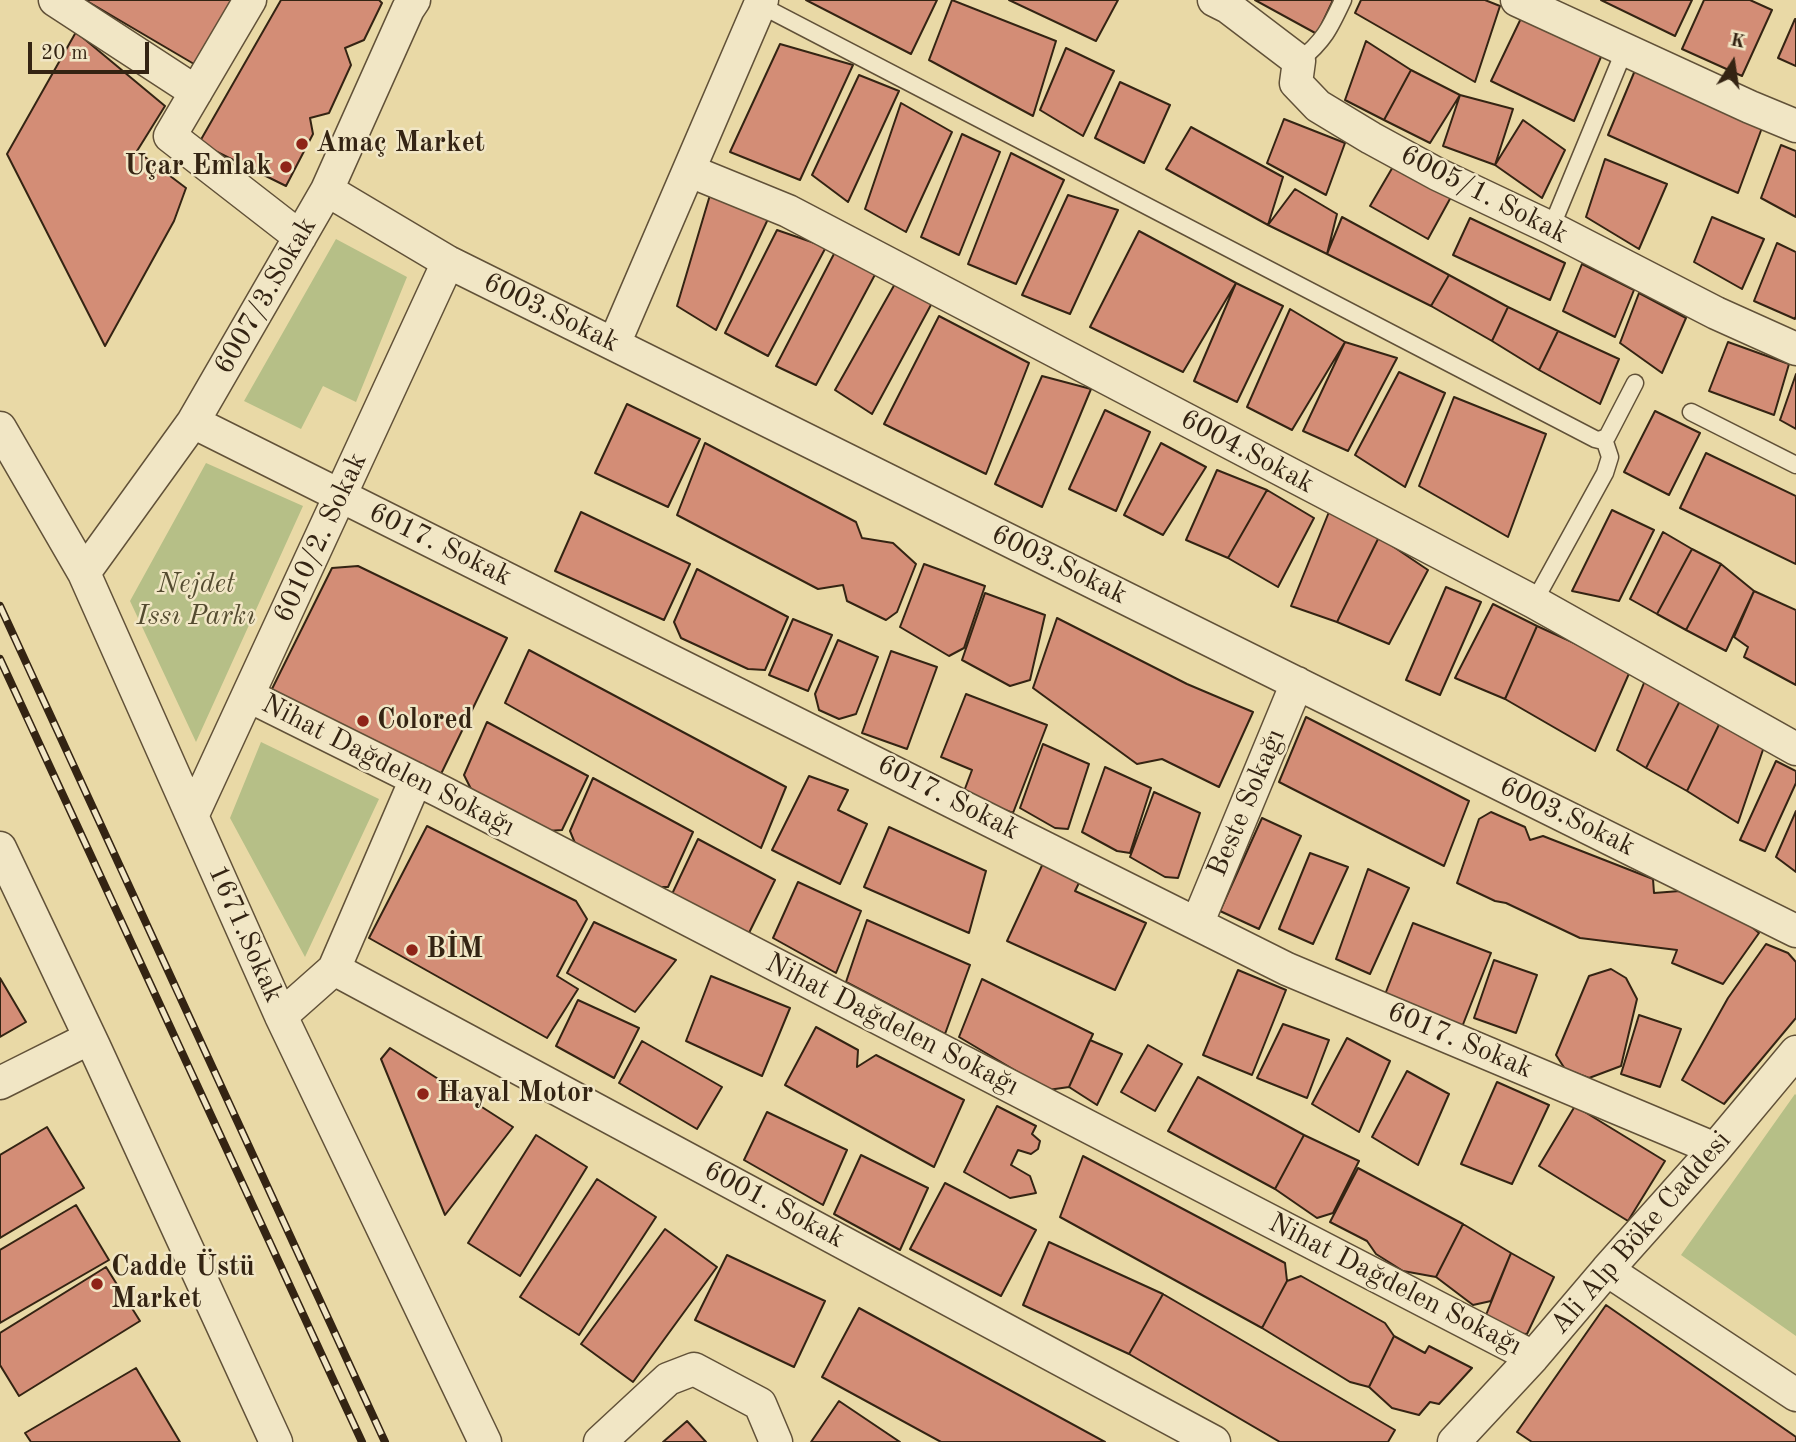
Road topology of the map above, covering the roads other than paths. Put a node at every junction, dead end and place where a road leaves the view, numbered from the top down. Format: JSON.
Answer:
{"nodes":[{"id":1,"x":55,"y":0,"type":"edge"},
{"id":2,"x":250,"y":0,"type":"edge"},
{"id":3,"x":414,"y":0,"type":"edge"},
{"id":4,"x":1214,"y":0,"type":"edge"},
{"id":5,"x":1343,"y":0,"type":"edge"},
{"id":6,"x":1517,"y":0,"type":"edge"},
{"id":7,"x":761,"y":2,"type":"edge"},
{"id":8,"x":1625,"y":49,"type":"junction"},
{"id":9,"x":1299,"y":61,"type":"junction"},
{"id":10,"x":196,"y":92,"type":"junction"},
{"id":11,"x":1796,"y":126,"type":"edge"},
{"id":12,"x":690,"y":171,"type":"junction"},
{"id":13,"x":327,"y":190,"type":"junction"},
{"id":14,"x":1551,"y":229,"type":"junction"},
{"id":15,"x":300,"y":237,"type":"junction"},
{"id":16,"x":448,"y":262,"type":"junction"},
{"id":17,"x":614,"y":344,"type":"junction"},
{"id":18,"x":1796,"y":349,"type":"edge"},
{"id":19,"x":1636,"y":383,"type":"dead end"},
{"id":20,"x":1691,"y":412,"type":"dead end"},
{"id":21,"x":193,"y":422,"type":"junction"},
{"id":22,"x":0,"y":428,"type":"edge"},
{"id":23,"x":1604,"y":439,"type":"junction"},
{"id":24,"x":1796,"y":465,"type":"edge"},
{"id":25,"x":341,"y":496,"type":"junction"},
{"id":26,"x":84,"y":573,"type":"junction"},
{"id":27,"x":1534,"y":601,"type":"junction"},
{"id":28,"x":1297,"y":683,"type":"junction"},
{"id":29,"x":249,"y":695,"type":"junction"},
{"id":30,"x":1796,"y":749,"type":"edge"},
{"id":31,"x":416,"y":779,"type":"junction"},
{"id":32,"x":193,"y":814,"type":"junction"},
{"id":33,"x":0,"y":848,"type":"edge"},
{"id":34,"x":1196,"y":923,"type":"junction"},
{"id":35,"x":1796,"y":931,"type":"edge"},
{"id":36,"x":334,"y":969,"type":"junction"},
{"id":37,"x":281,"y":1016,"type":"junction"},
{"id":38,"x":90,"y":1038,"type":"junction"},
{"id":39,"x":1791,"y":1068,"type":"edge"},
{"id":40,"x":0,"y":1083,"type":"edge"},
{"id":41,"x":1715,"y":1149,"type":"junction"},
{"id":42,"x":1606,"y":1269,"type":"junction"},
{"id":43,"x":1533,"y":1357,"type":"junction"},
{"id":44,"x":1796,"y":1395,"type":"edge"},
{"id":45,"x":276,"y":1442,"type":"edge"},
{"id":46,"x":485,"y":1442,"type":"edge"},
{"id":47,"x":600,"y":1442,"type":"edge"},
{"id":48,"x":776,"y":1442,"type":"edge"},
{"id":49,"x":1214,"y":1442,"type":"edge"},
{"id":50,"x":1454,"y":1442,"type":"edge"}],
"edges":[{"from":1,"to":10,"type":"street"},
{"from":2,"to":10,"type":"street"},
{"from":3,"to":13,"type":"street","name":"6007/3.Sokak"},
{"from":4,"to":9,"type":"street"},
{"from":5,"to":9,"type":"lane"},
{"from":6,"to":8,"type":"street"},
{"from":7,"to":12,"type":"street"},
{"from":7,"to":23,"type":"lane"},
{"from":8,"to":11,"type":"street"},
{"from":8,"to":14,"type":"lane"},
{"from":9,"to":14,"type":"street","name":"6005/1. Sokak"},
{"from":10,"to":15,"type":"street"},
{"from":12,"to":17,"type":"street"},
{"from":12,"to":27,"type":"street","name":"6004.Sokak"},
{"from":13,"to":15,"type":"street","name":"6007/3.Sokak"},
{"from":13,"to":16,"type":"street","name":"6003.Sokak"},
{"from":14,"to":18,"type":"street","name":"6005/1. Sokak"},
{"from":15,"to":21,"type":"street","name":"6007/3.Sokak"},
{"from":16,"to":17,"type":"street","name":"6003.Sokak"},
{"from":16,"to":25,"type":"street","name":"6010/2. Sokak"},
{"from":17,"to":28,"type":"street","name":"6003.Sokak"},
{"from":19,"to":23,"type":"lane"},
{"from":20,"to":24,"type":"lane"},
{"from":21,"to":25,"type":"street","name":"6017. Sokak"},
{"from":21,"to":26,"type":"street","name":"6007/3.Sokak"},
{"from":22,"to":26,"type":"street","name":"1671.Sokak"},
{"from":23,"to":27,"type":"lane"},
{"from":25,"to":29,"type":"street","name":"6010/2. Sokak"},
{"from":25,"to":34,"type":"street","name":"6017. Sokak"},
{"from":26,"to":32,"type":"street","name":"1671.Sokak"},
{"from":27,"to":30,"type":"street","name":"6004.Sokak"},
{"from":28,"to":34,"type":"street","name":"Beste Sokağı"},
{"from":28,"to":35,"type":"street","name":"6003.Sokak"},
{"from":29,"to":31,"type":"street","name":"Nihat Dağdelen Sokağı"},
{"from":29,"to":32,"type":"street","name":"6010/2. Sokak"},
{"from":31,"to":36,"type":"street"},
{"from":31,"to":43,"type":"street","name":"Nihat Dağdelen Sokağı"},
{"from":32,"to":37,"type":"street","name":"1671.Sokak"},
{"from":33,"to":38,"type":"street"},
{"from":34,"to":41,"type":"street","name":"6017. Sokak"},
{"from":36,"to":37,"type":"street"},
{"from":36,"to":49,"type":"street","name":"6001. Sokak"},
{"from":37,"to":46,"type":"street","name":"1671.Sokak"},
{"from":38,"to":40,"type":"street"},
{"from":38,"to":45,"type":"street"},
{"from":39,"to":41,"type":"street","name":"Ali Alp Böke Caddesi"},
{"from":41,"to":42,"type":"street","name":"Ali Alp Böke Caddesi"},
{"from":42,"to":43,"type":"street","name":"Ali Alp Böke Caddesi"},
{"from":42,"to":44,"type":"street"},
{"from":43,"to":50,"type":"street","name":"Ali Alp Böke Caddesi"},
{"from":47,"to":48,"type":"street"}]}
